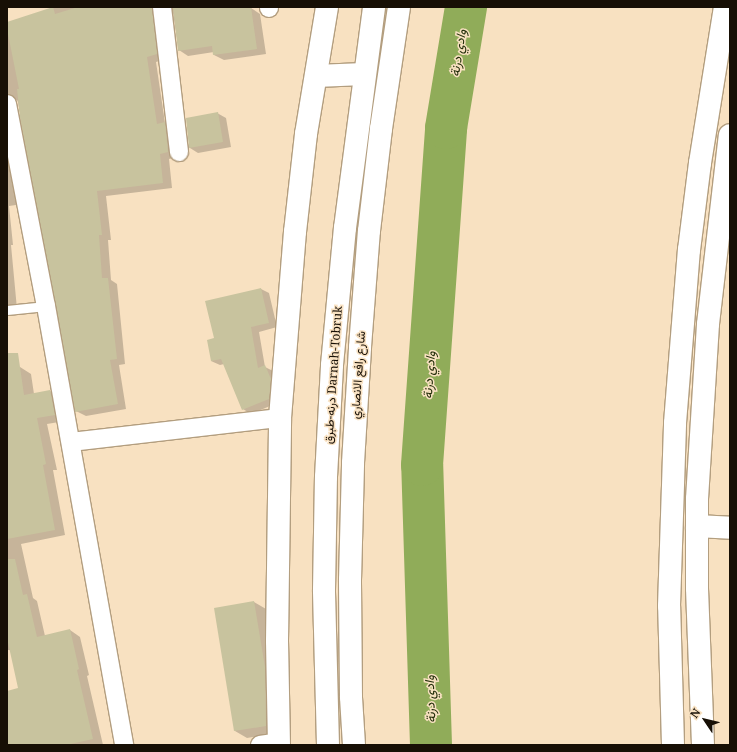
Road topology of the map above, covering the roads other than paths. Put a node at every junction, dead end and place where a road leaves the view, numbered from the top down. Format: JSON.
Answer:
{"nodes":[{"id":1,"x":162,"y":7,"type":"edge"},
{"id":2,"x":327,"y":7,"type":"edge"},
{"id":3,"x":374,"y":7,"type":"edge"},
{"id":4,"x":399,"y":7,"type":"edge"},
{"id":5,"x":725,"y":7,"type":"edge"},
{"id":6,"x":364,"y":74,"type":"junction"},
{"id":7,"x":316,"y":76,"type":"junction"},
{"id":8,"x":7,"y":104,"type":"edge"},
{"id":9,"x":730,"y":135,"type":"edge"},
{"id":10,"x":179,"y":152,"type":"dead end"},
{"id":11,"x":46,"y":306,"type":"junction"},
{"id":12,"x":7,"y":310,"type":"edge"},
{"id":13,"x":280,"y":418,"type":"junction"},
{"id":14,"x":71,"y":442,"type":"junction"},
{"id":15,"x":697,"y":526,"type":"junction"},
{"id":16,"x":730,"y":528,"type":"edge"},
{"id":17,"x":273,"y":744,"type":"edge"},
{"id":18,"x":124,"y":745,"type":"edge"},
{"id":19,"x":328,"y":745,"type":"edge"},
{"id":20,"x":354,"y":745,"type":"edge"},
{"id":21,"x":673,"y":745,"type":"edge"},
{"id":22,"x":703,"y":745,"type":"edge"}],
"edges":[{"from":1,"to":10,"type":"street"},
{"from":2,"to":7,"type":"street"},
{"from":3,"to":6,"type":"street","name":"درنه-طبرق Darnah-Tobruk"},
{"from":4,"to":20,"type":"street","name":"شارع رافع الانصاري"},
{"from":5,"to":21,"type":"street"},
{"from":6,"to":7,"type":"street"},
{"from":6,"to":19,"type":"street","name":"درنه-طبرق Darnah-Tobruk"},
{"from":7,"to":13,"type":"street"},
{"from":8,"to":11,"type":"street"},
{"from":9,"to":15,"type":"street"},
{"from":11,"to":12,"type":"lane"},
{"from":11,"to":14,"type":"street"},
{"from":13,"to":14,"type":"street"},
{"from":13,"to":17,"type":"street"},
{"from":14,"to":18,"type":"street"},
{"from":15,"to":16,"type":"street"},
{"from":15,"to":22,"type":"street"}]}
